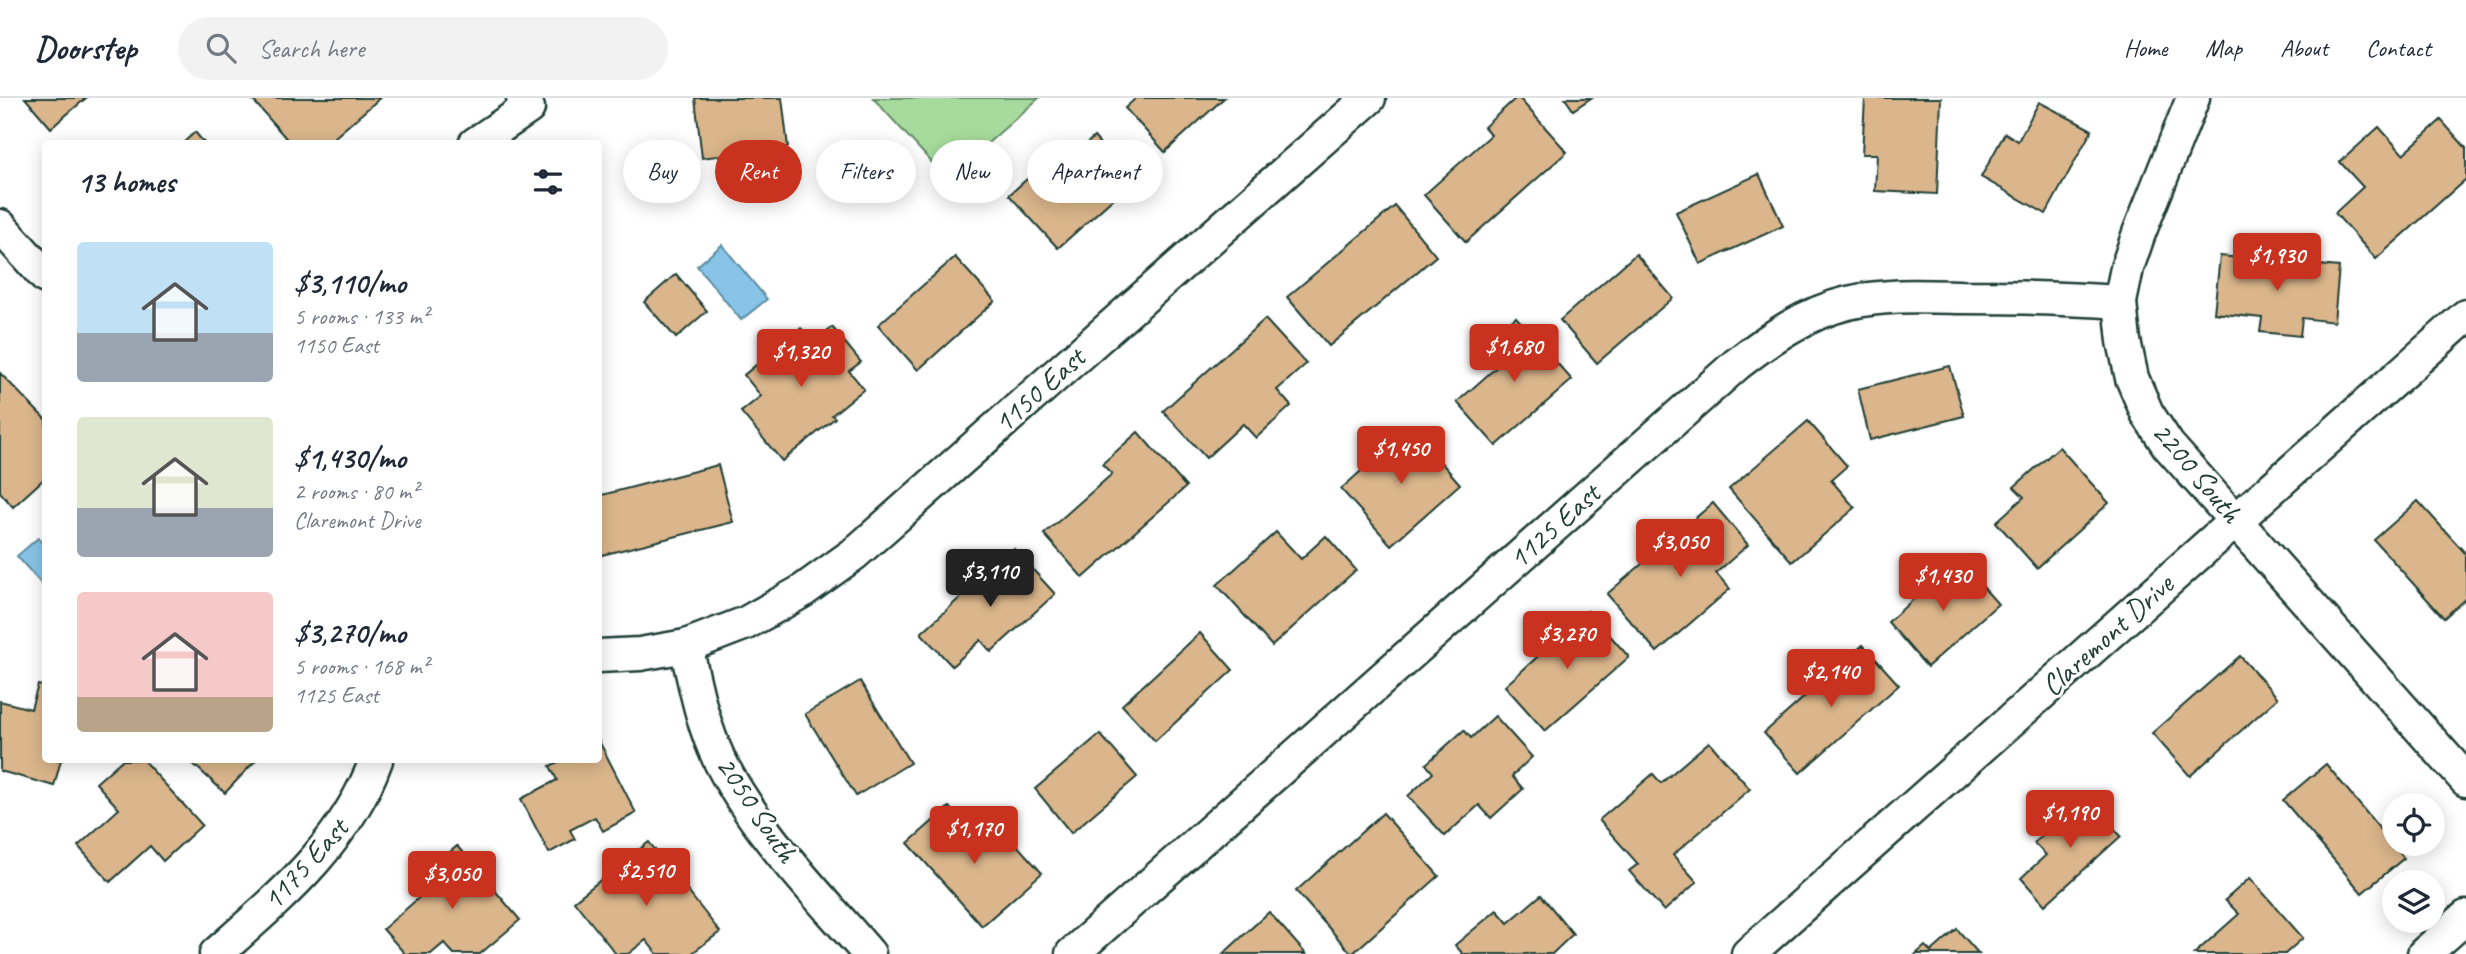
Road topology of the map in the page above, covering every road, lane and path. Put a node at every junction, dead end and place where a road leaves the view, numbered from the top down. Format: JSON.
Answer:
{"nodes":[{"id":1,"x":523,"y":98,"type":"edge"},
{"id":2,"x":1369,"y":98,"type":"edge"},
{"id":3,"x":2193,"y":98,"type":"edge"},
{"id":4,"x":481,"y":140,"type":"edge"},
{"id":5,"x":0,"y":226,"type":"edge"},
{"id":6,"x":42,"y":273,"type":"edge"},
{"id":7,"x":2120,"y":302,"type":"junction"},
{"id":8,"x":2466,"y":316,"type":"edge"},
{"id":9,"x":2236,"y":520,"type":"junction"},
{"id":10,"x":686,"y":646,"type":"junction"},
{"id":11,"x":602,"y":656,"type":"edge"},
{"id":12,"x":375,"y":763,"type":"edge"},
{"id":13,"x":2466,"y":780,"type":"edge"},
{"id":14,"x":2466,"y":917,"type":"edge"},
{"id":15,"x":216,"y":954,"type":"edge"},
{"id":16,"x":869,"y":954,"type":"edge"},
{"id":17,"x":1072,"y":954,"type":"edge"},
{"id":18,"x":1748,"y":954,"type":"edge"},
{"id":19,"x":2424,"y":954,"type":"edge"}],
"edges":[{"from":1,"to":4,"type":"street"},
{"from":2,"to":10,"type":"street","name":"1150 East"},
{"from":3,"to":7,"type":"street","name":"2200 South"},
{"from":5,"to":6,"type":"street"},
{"from":7,"to":9,"type":"street","name":"2200 South"},
{"from":7,"to":17,"type":"street","name":"1125 East"},
{"from":8,"to":9,"type":"street","name":"Claremont Drive"},
{"from":9,"to":13,"type":"street","name":"2200 South"},
{"from":9,"to":18,"type":"street","name":"Claremont Drive"},
{"from":10,"to":11,"type":"street"},
{"from":10,"to":16,"type":"street","name":"2050 South"},
{"from":12,"to":15,"type":"street","name":"1175 East"},
{"from":14,"to":19,"type":"street"}]}
